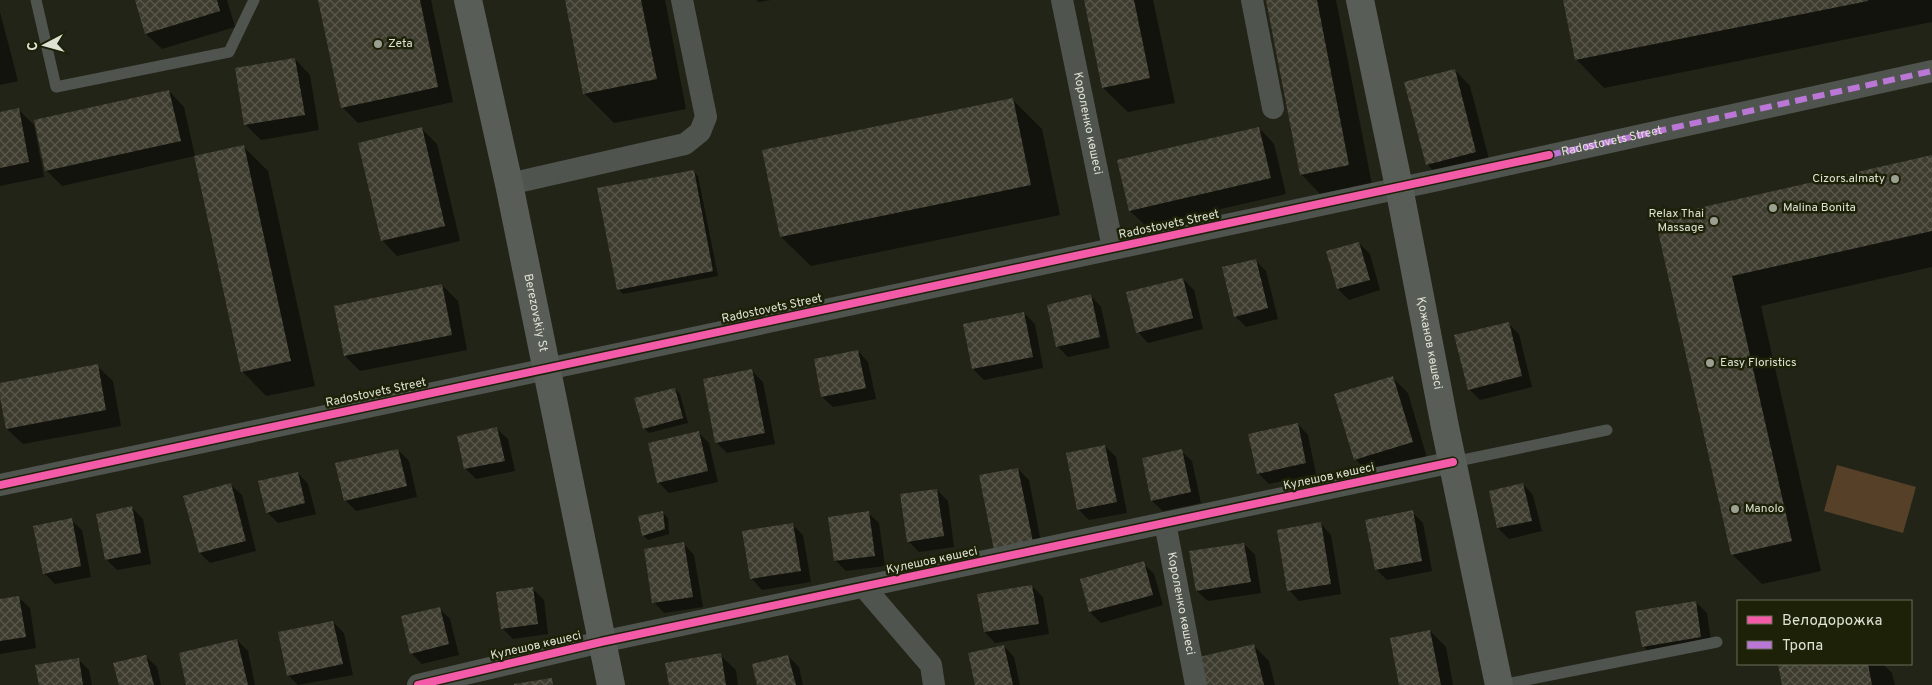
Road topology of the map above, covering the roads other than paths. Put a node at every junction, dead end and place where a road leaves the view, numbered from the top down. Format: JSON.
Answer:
{"nodes":[{"id":1,"x":36,"y":0,"type":"edge"},
{"id":2,"x":254,"y":0,"type":"edge"},
{"id":3,"x":468,"y":0,"type":"edge"},
{"id":4,"x":682,"y":0,"type":"edge"},
{"id":5,"x":1062,"y":0,"type":"edge"},
{"id":6,"x":1252,"y":0,"type":"edge"},
{"id":7,"x":1360,"y":0,"type":"edge"},
{"id":8,"x":1932,"y":71,"type":"edge"},
{"id":9,"x":1273,"y":108,"type":"dead end"},
{"id":10,"x":509,"y":184,"type":"junction"},
{"id":11,"x":1399,"y":187,"type":"junction"},
{"id":12,"x":1112,"y":248,"type":"junction"},
{"id":13,"x":545,"y":369,"type":"junction"},
{"id":14,"x":1607,"y":430,"type":"dead end"},
{"id":15,"x":1453,"y":462,"type":"junction"},
{"id":16,"x":0,"y":485,"type":"edge"},
{"id":17,"x":1165,"y":523,"type":"junction"},
{"id":18,"x":864,"y":587,"type":"junction"},
{"id":19,"x":601,"y":642,"type":"junction"},
{"id":20,"x":1716,"y":642,"type":"dead end"},
{"id":21,"x":418,"y":685,"type":"edge"},
{"id":22,"x":610,"y":685,"type":"edge"},
{"id":23,"x":934,"y":685,"type":"edge"},
{"id":24,"x":1196,"y":685,"type":"edge"},
{"id":25,"x":1500,"y":685,"type":"edge"}],
"edges":[{"from":1,"to":2,"type":"lane"},
{"from":3,"to":10,"type":"street","name":"Berezovskiy St"},
{"from":4,"to":10,"type":"street"},
{"from":5,"to":12,"type":"street","name":"Короленко көшесі"},
{"from":6,"to":9,"type":"street"},
{"from":7,"to":11,"type":"street","name":"Қожанов көшесі"},
{"from":8,"to":11,"type":"street","name":"Radostovets Street"},
{"from":10,"to":13,"type":"street","name":"Berezovskiy St"},
{"from":11,"to":12,"type":"street","name":"Radostovets Street"},
{"from":11,"to":15,"type":"street","name":"Қожанов көшесі"},
{"from":12,"to":13,"type":"street","name":"Radostovets Street"},
{"from":13,"to":16,"type":"street","name":"Radostovets Street"},
{"from":13,"to":19,"type":"street","name":"Berezovskiy St"},
{"from":14,"to":15,"type":"lane"},
{"from":15,"to":17,"type":"street","name":"Кулешов көшесі"},
{"from":15,"to":25,"type":"street","name":"Қожанов көшесі"},
{"from":17,"to":18,"type":"street","name":"Кулешов көшесі"},
{"from":17,"to":24,"type":"street","name":"Короленко көшесі"},
{"from":18,"to":19,"type":"street","name":"Кулешов көшесі"},
{"from":18,"to":23,"type":"street"},
{"from":19,"to":21,"type":"street","name":"Кулешов көшесі"},
{"from":19,"to":22,"type":"street","name":"Berezovskiy St"},
{"from":20,"to":25,"type":"lane"}]}
